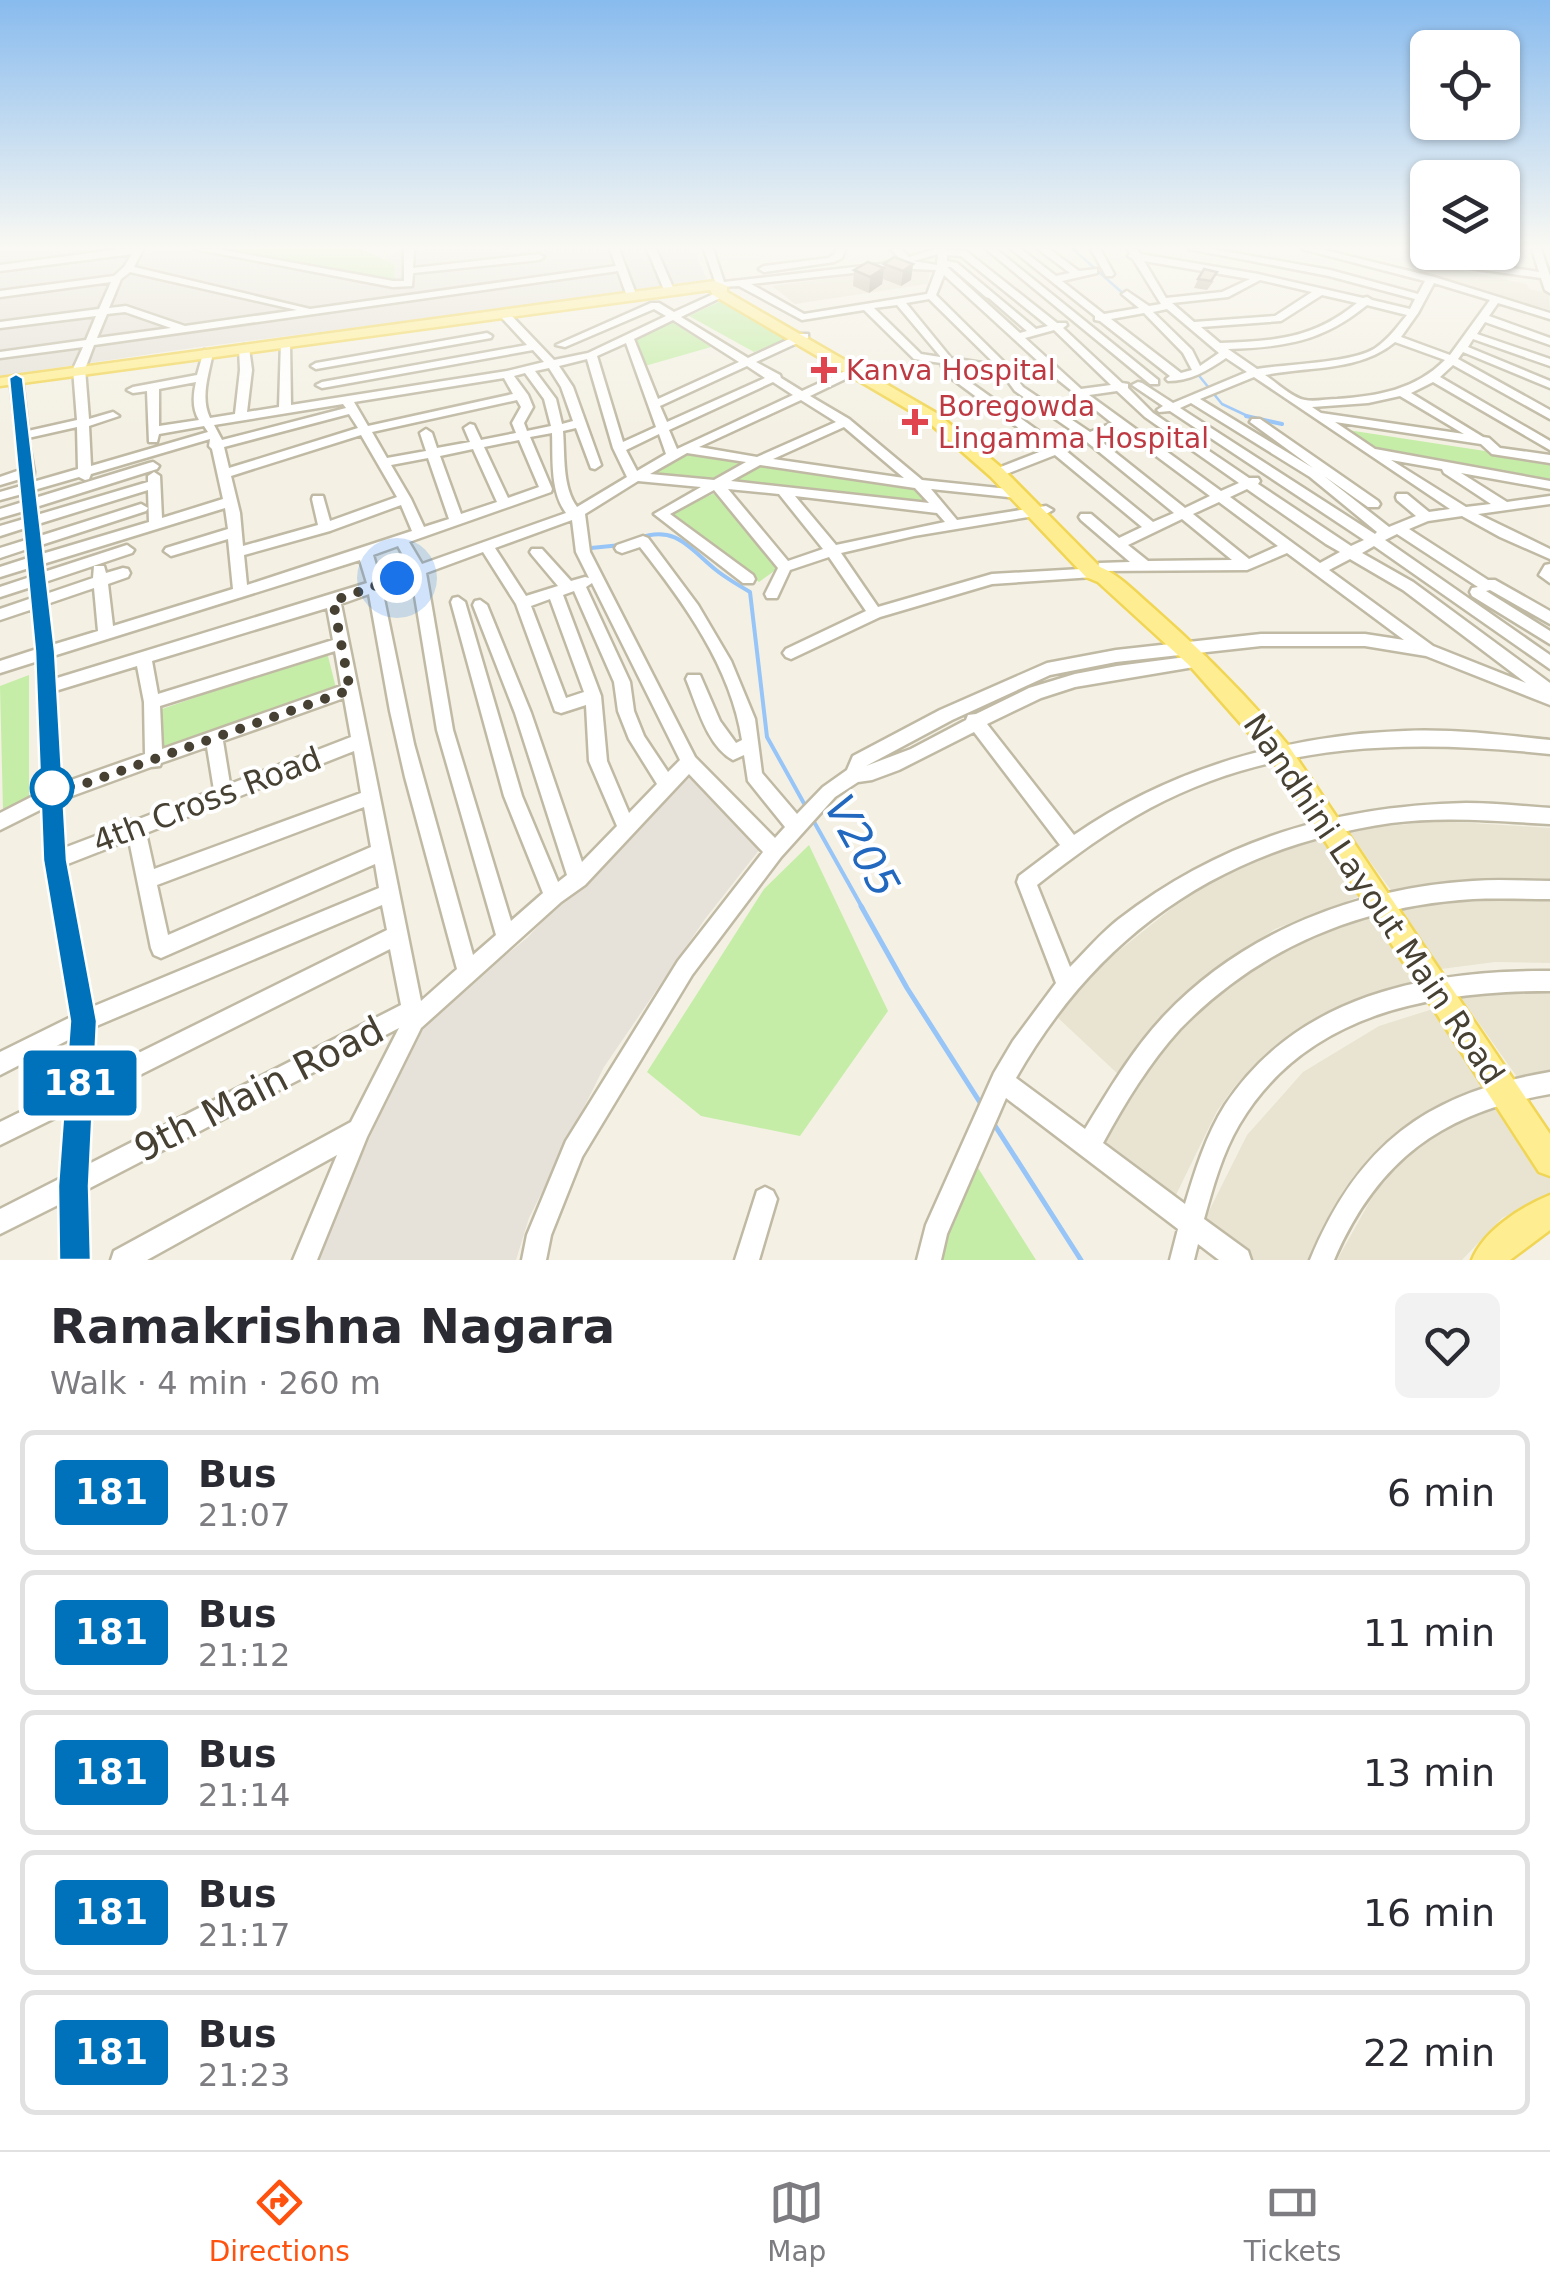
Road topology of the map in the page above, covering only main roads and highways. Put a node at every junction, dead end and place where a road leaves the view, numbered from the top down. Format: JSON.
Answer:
{"nodes":[{"id":1,"x":556,"y":308,"type":"edge"},
{"id":2,"x":753,"y":308,"type":"edge"},
{"id":3,"x":754,"y":308,"type":"edge"},
{"id":4,"x":802,"y":337,"type":"junction"},
{"id":5,"x":8,"y":380,"type":"edge"},
{"id":6,"x":1002,"y":472,"type":"junction"},
{"id":7,"x":1041,"y":511,"type":"junction"},
{"id":8,"x":1550,"y":1161,"type":"edge"},
{"id":9,"x":1550,"y":1212,"type":"edge"},
{"id":10,"x":1488,"y":1260,"type":"edge"}],
"edges":[{"from":1,"to":5,"type":"main road"},
{"from":2,"to":4,"type":"main road"},
{"from":3,"to":4,"type":"main road"},
{"from":4,"to":6,"type":"main road"},
{"from":6,"to":7,"type":"main road"},
{"from":6,"to":7,"type":"main road"},
{"from":7,"to":8,"type":"main road","name":"Nandhini Layout Main Road"},
{"from":9,"to":10,"type":"main road"}]}
